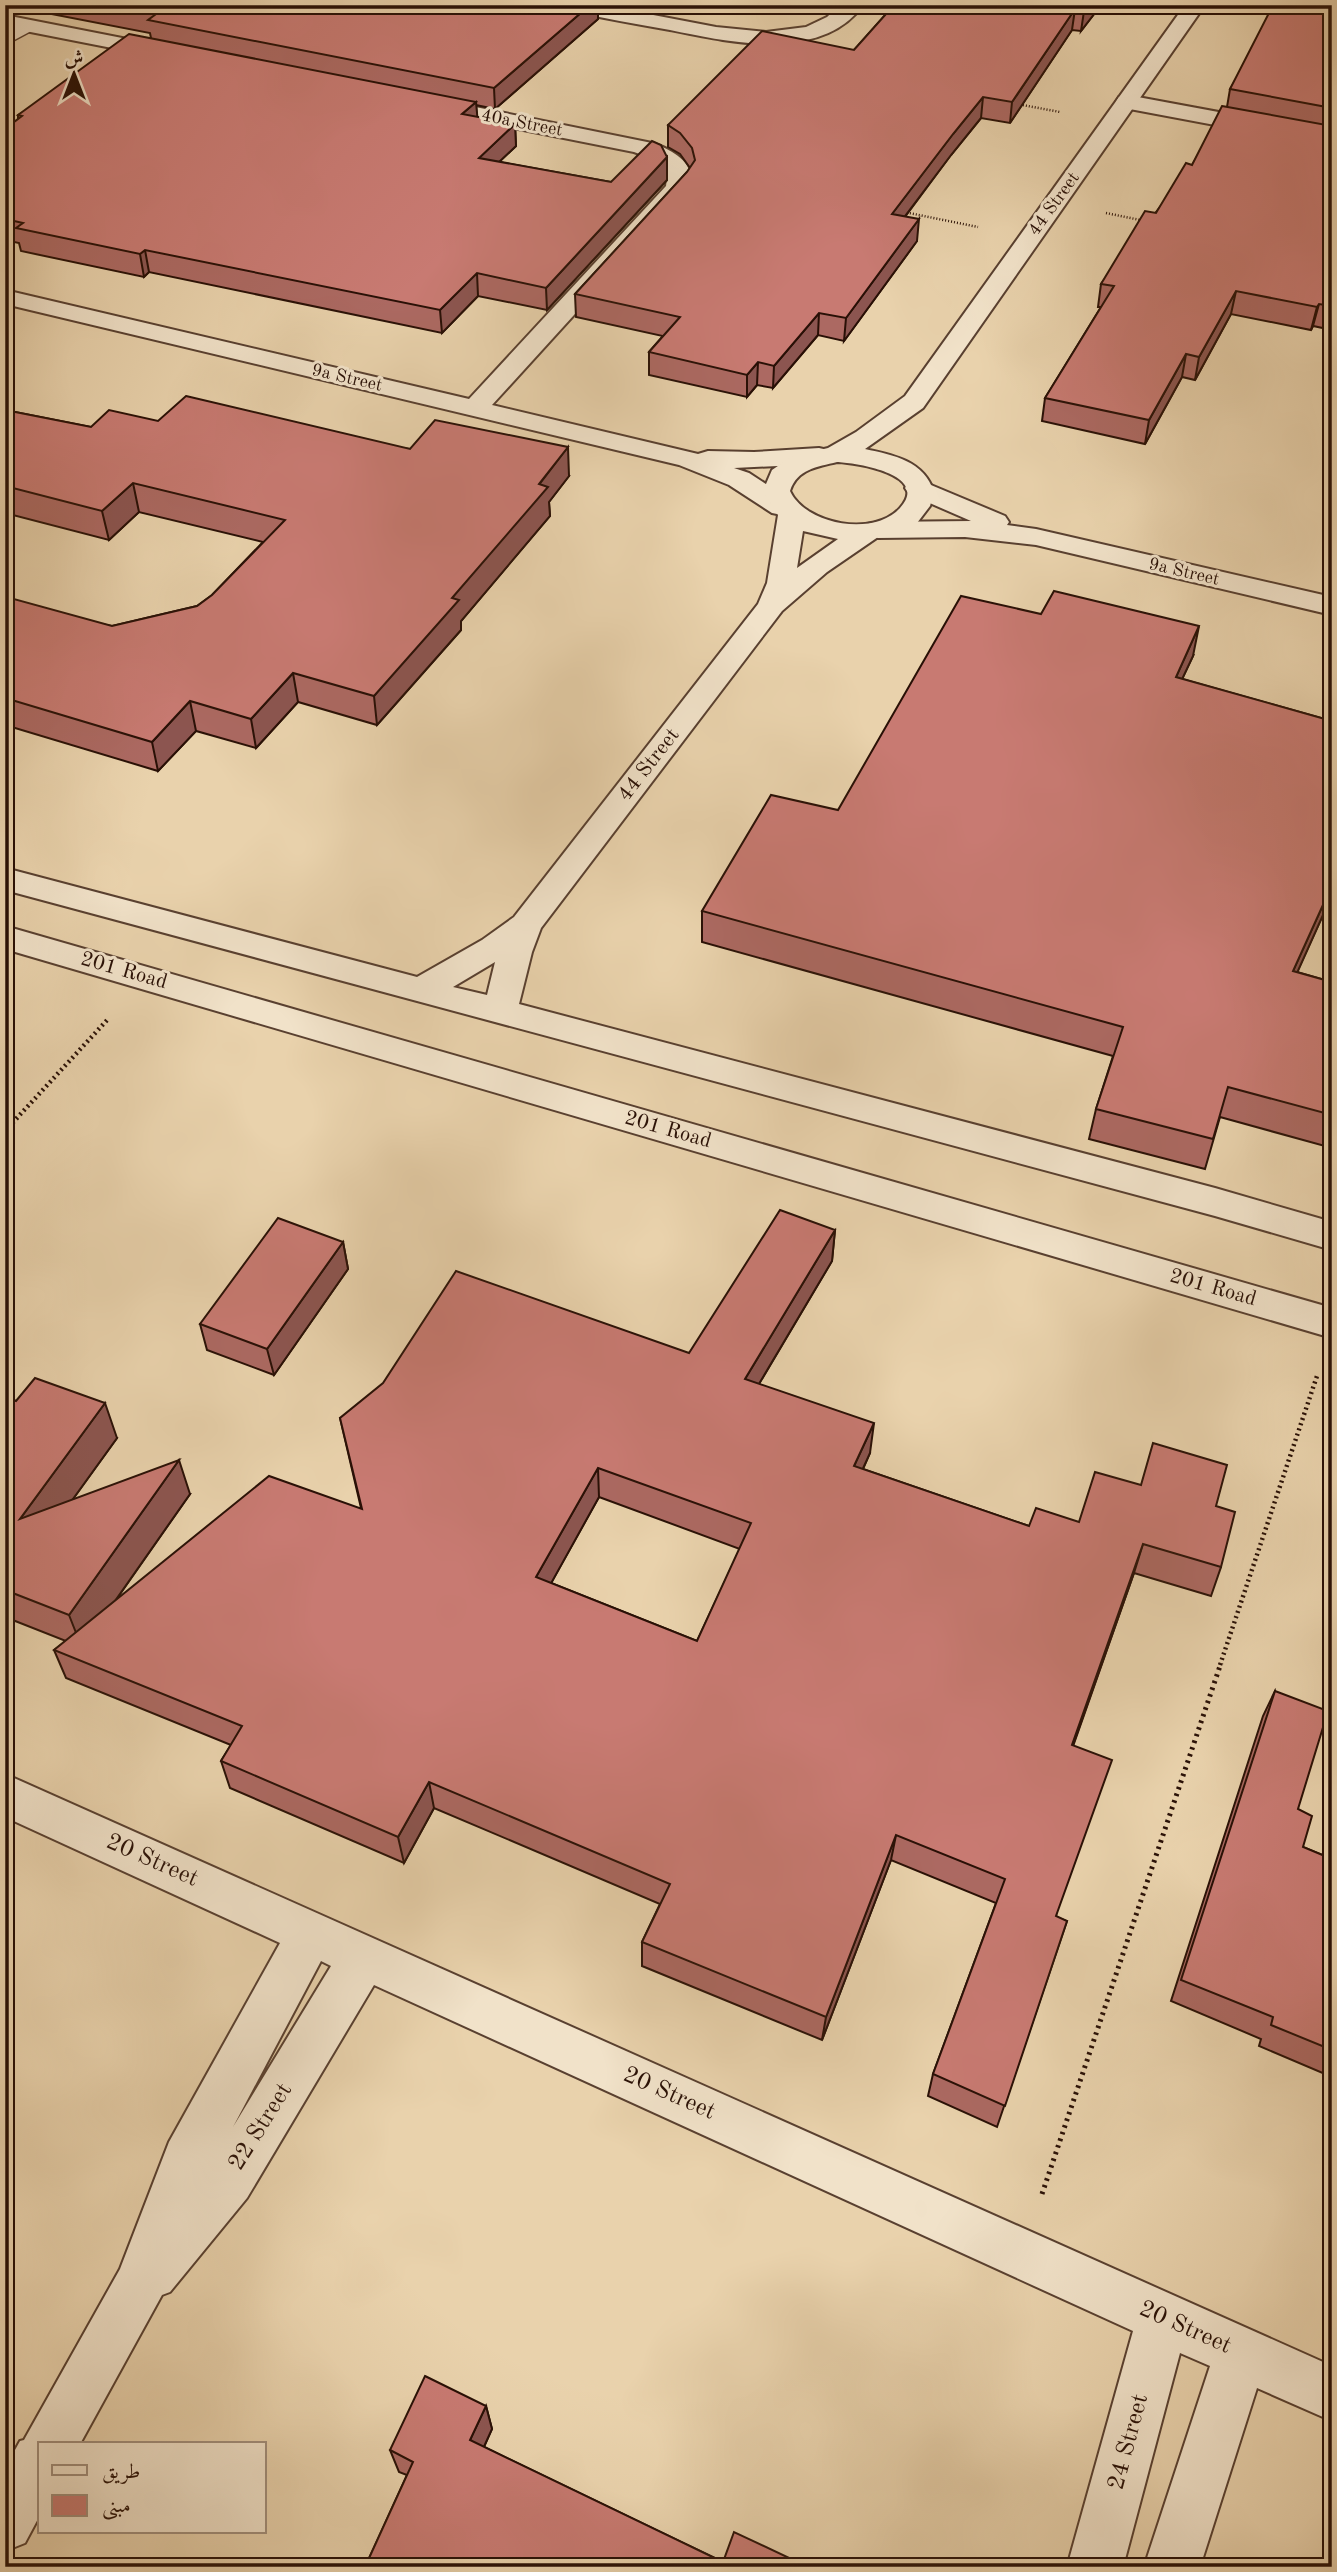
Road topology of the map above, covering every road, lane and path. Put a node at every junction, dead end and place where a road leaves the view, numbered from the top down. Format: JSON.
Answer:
{"nodes":[{"id":1,"x":569,"y":5,"type":"edge"},
{"id":2,"x":853,"y":5,"type":"edge"},
{"id":3,"x":1195,"y":5,"type":"edge"},
{"id":4,"x":16,"y":18,"type":"edge"},
{"id":5,"x":5,"y":40,"type":"edge"},
{"id":6,"x":190,"y":58,"type":"edge"},
{"id":7,"x":406,"y":100,"type":"edge"},
{"id":8,"x":1126,"y":102,"type":"junction"},
{"id":9,"x":1017,"y":104,"type":"edge"},
{"id":10,"x":1113,"y":122,"type":"junction"},
{"id":11,"x":1332,"y":140,"type":"edge"},
{"id":12,"x":1054,"y":204,"type":"junction"},
{"id":13,"x":894,"y":210,"type":"edge"},
{"id":14,"x":1147,"y":221,"type":"edge"},
{"id":15,"x":1030,"y":237,"type":"junction"},
{"id":16,"x":5,"y":297,"type":"edge"},
{"id":17,"x":914,"y":402,"type":"junction"},
{"id":18,"x":475,"y":408,"type":"junction"},
{"id":19,"x":828,"y":455,"type":"junction"},
{"id":20,"x":688,"y":459,"type":"junction"},
{"id":21,"x":916,"y":483,"type":"junction"},
{"id":22,"x":787,"y":511,"type":"junction"},
{"id":23,"x":872,"y":531,"type":"junction"},
{"id":24,"x":1037,"y":537,"type":"junction"},
{"id":25,"x":772,"y":605,"type":"junction"},
{"id":26,"x":1332,"y":606,"type":"edge"},
{"id":27,"x":5,"y":879,"type":"edge"},
{"id":28,"x":526,"y":925,"type":"junction"},
{"id":29,"x":5,"y":937,"type":"edge"},
{"id":30,"x":423,"y":989,"type":"junction"},
{"id":31,"x":118,"y":1009,"type":"dead end"},
{"id":32,"x":500,"y":1010,"type":"junction"},
{"id":33,"x":5,"y":1131,"type":"edge"},
{"id":34,"x":1332,"y":1236,"type":"edge"},
{"id":35,"x":1332,"y":1323,"type":"edge"},
{"id":36,"x":1318,"y":1372,"type":"dead end"},
{"id":37,"x":5,"y":1795,"type":"edge"},
{"id":38,"x":311,"y":1933,"type":"junction"},
{"id":39,"x":364,"y":1957,"type":"junction"},
{"id":40,"x":1022,"y":2254,"type":"junction"},
{"id":41,"x":140,"y":2285,"type":"junction"},
{"id":42,"x":1163,"y":2318,"type":"junction"},
{"id":43,"x":1241,"y":2353,"type":"junction"},
{"id":44,"x":1332,"y":2394,"type":"edge"},
{"id":45,"x":51,"y":2442,"type":"edge"},
{"id":46,"x":38,"y":2465,"type":"edge"},
{"id":47,"x":5,"y":2523,"type":"edge"},
{"id":48,"x":1095,"y":2567,"type":"edge"},
{"id":49,"x":1172,"y":2567,"type":"edge"}],
"edges":[{"from":1,"to":2,"type":"street"},
{"from":3,"to":8,"type":"street","name":"44 Street"},
{"from":4,"to":5,"type":"lane"},
{"from":4,"to":6,"type":"street"},
{"from":7,"to":18,"type":"street","name":"40a Street"},
{"from":8,"to":10,"type":"street","name":"44 Street"},
{"from":8,"to":11,"type":"street"},
{"from":9,"to":10,"type":"path"},
{"from":10,"to":12,"type":"street","name":"44 Street"},
{"from":12,"to":14,"type":"path"},
{"from":12,"to":15,"type":"street","name":"44 Street"},
{"from":13,"to":15,"type":"path"},
{"from":15,"to":17,"type":"street","name":"44 Street"},
{"from":16,"to":18,"type":"street","name":"9a Street"},
{"from":17,"to":19,"type":"street","name":"44 Street"},
{"from":17,"to":21,"type":"street","name":"44 Street"},
{"from":18,"to":20,"type":"street","name":"9a Street"},
{"from":19,"to":20,"type":"street","name":"9a Street"},
{"from":19,"to":21,"type":"street","name":"9a Street"},
{"from":19,"to":22,"type":"street","name":"44 Street"},
{"from":20,"to":22,"type":"street","name":"9a Street"},
{"from":21,"to":23,"type":"street","name":"44 Street"},
{"from":21,"to":24,"type":"street","name":"9a Street"},
{"from":22,"to":23,"type":"street","name":"9a Street"},
{"from":22,"to":25,"type":"street","name":"44 Street"},
{"from":23,"to":24,"type":"street","name":"9a Street"},
{"from":23,"to":25,"type":"street","name":"44 Street"},
{"from":24,"to":26,"type":"street","name":"9a Street"},
{"from":25,"to":28,"type":"street","name":"44 Street"},
{"from":27,"to":30,"type":"street"},
{"from":28,"to":30,"type":"street","name":"44 Street"},
{"from":28,"to":32,"type":"street","name":"44 Street"},
{"from":29,"to":35,"type":"street","name":"201 Road"},
{"from":30,"to":32,"type":"street"},
{"from":31,"to":33,"type":"path"},
{"from":32,"to":34,"type":"street"},
{"from":36,"to":40,"type":"path"},
{"from":37,"to":38,"type":"street","name":"20 Street"},
{"from":38,"to":39,"type":"street","name":"20 Street"},
{"from":38,"to":41,"type":"street","name":"22 Street"},
{"from":39,"to":40,"type":"street","name":"20 Street"},
{"from":39,"to":41,"type":"street","name":"22 Street"},
{"from":40,"to":42,"type":"street","name":"20 Street"},
{"from":41,"to":45,"type":"street","name":"22 Street"},
{"from":42,"to":43,"type":"street","name":"20 Street"},
{"from":42,"to":48,"type":"street","name":"24 Street"},
{"from":43,"to":44,"type":"street","name":"20 Street"},
{"from":43,"to":49,"type":"street"},
{"from":46,"to":47,"type":"street"}]}
